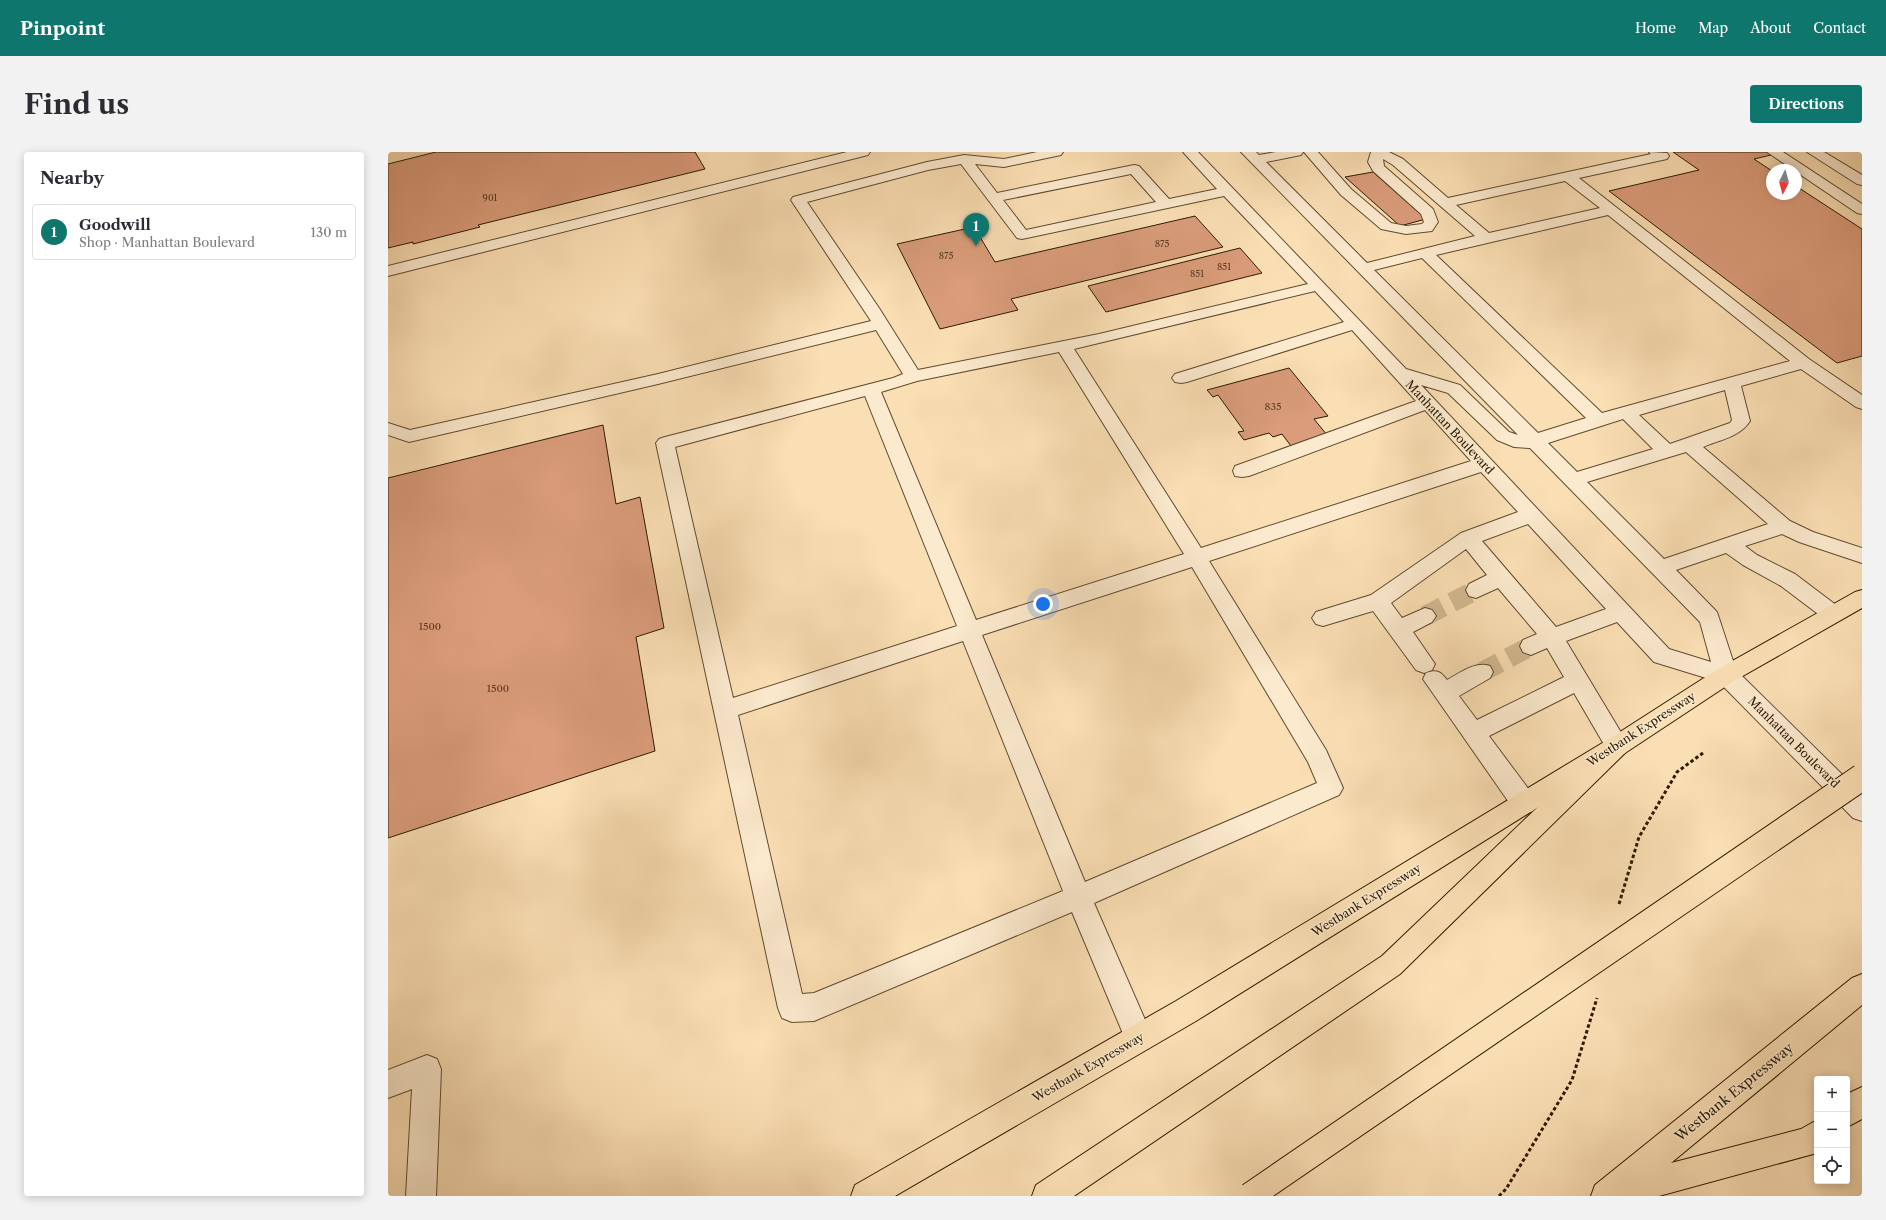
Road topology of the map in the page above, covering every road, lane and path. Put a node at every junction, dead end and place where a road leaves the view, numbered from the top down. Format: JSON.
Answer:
{"nodes":[{"id":1,"x":863,"y":152,"type":"edge"},
{"id":2,"x":1056,"y":152,"type":"edge"},
{"id":3,"x":1190,"y":152,"type":"edge"},
{"id":4,"x":1296,"y":152,"type":"edge"},
{"id":5,"x":1311,"y":152,"type":"edge"},
{"id":6,"x":1379,"y":152,"type":"edge"},
{"id":7,"x":1656,"y":152,"type":"edge"},
{"id":8,"x":1774,"y":152,"type":"edge"},
{"id":9,"x":1814,"y":152,"type":"edge"},
{"id":10,"x":968,"y":155,"type":"edge"},
{"id":11,"x":1252,"y":156,"type":"edge"},
{"id":12,"x":1568,"y":176,"type":"junction"},
{"id":13,"x":1862,"y":181,"type":"edge"},
{"id":14,"x":786,"y":187,"type":"junction"},
{"id":15,"x":1227,"y":191,"type":"junction"},
{"id":16,"x":1434,"y":194,"type":"junction"},
{"id":17,"x":994,"y":198,"type":"junction"},
{"id":18,"x":1445,"y":203,"type":"junction"},
{"id":19,"x":1166,"y":204,"type":"junction"},
{"id":20,"x":1611,"y":210,"type":"junction"},
{"id":21,"x":1862,"y":210,"type":"edge"},
{"id":22,"x":1428,"y":212,"type":"junction"},
{"id":23,"x":1386,"y":226,"type":"junction"},
{"id":24,"x":1486,"y":238,"type":"junction"},
{"id":25,"x":1410,"y":249,"type":"junction"},
{"id":26,"x":1363,"y":268,"type":"junction"},
{"id":27,"x":388,"y":271,"type":"edge"},
{"id":28,"x":1318,"y":286,"type":"junction"},
{"id":29,"x":880,"y":324,"type":"junction"},
{"id":30,"x":1355,"y":324,"type":"junction"},
{"id":31,"x":1064,"y":346,"type":"junction"},
{"id":32,"x":1803,"y":363,"type":"junction"},
{"id":33,"x":1399,"y":372,"type":"junction"},
{"id":34,"x":912,"y":376,"type":"junction"},
{"id":35,"x":1182,"y":378,"type":"dead end"},
{"id":36,"x":1732,"y":383,"type":"junction"},
{"id":37,"x":871,"y":389,"type":"junction"},
{"id":38,"x":1427,"y":402,"type":"junction"},
{"id":39,"x":1862,"y":403,"type":"edge"},
{"id":40,"x":1626,"y":412,"type":"junction"},
{"id":41,"x":1599,"y":420,"type":"junction"},
{"id":42,"x":388,"y":428,"type":"edge"},
{"id":43,"x":1534,"y":442,"type":"junction"},
{"id":44,"x":1689,"y":445,"type":"junction"},
{"id":45,"x":1667,"y":452,"type":"junction"},
{"id":46,"x":1484,"y":464,"type":"junction"},
{"id":47,"x":1242,"y":471,"type":"dead end"},
{"id":48,"x":1572,"y":480,"type":"junction"},
{"id":49,"x":1531,"y":515,"type":"junction"},
{"id":50,"x":1783,"y":526,"type":"junction"},
{"id":51,"x":1468,"y":538,"type":"junction"},
{"id":52,"x":1729,"y":545,"type":"junction"},
{"id":53,"x":1862,"y":556,"type":"edge"},
{"id":54,"x":1196,"y":557,"type":"junction"},
{"id":55,"x":1660,"y":568,"type":"junction"},
{"id":56,"x":1501,"y":578,"type":"junction"},
{"id":57,"x":1476,"y":590,"type":"tunnel mouth"},
{"id":58,"x":1862,"y":598,"type":"edge"},
{"id":59,"x":1378,"y":601,"type":"junction"},
{"id":60,"x":1621,"y":612,"type":"junction"},
{"id":61,"x":1833,"y":614,"type":"junction"},
{"id":62,"x":1425,"y":616,"type":"tunnel mouth"},
{"id":63,"x":1323,"y":618,"type":"dead end"},
{"id":64,"x":970,"y":630,"type":"junction"},
{"id":65,"x":1399,"y":630,"type":"junction"},
{"id":66,"x":1552,"y":637,"type":"junction"},
{"id":67,"x":1531,"y":646,"type":"tunnel mouth"},
{"id":68,"x":1482,"y":672,"type":"tunnel mouth"},
{"id":69,"x":1726,"y":675,"type":"junction"},
{"id":70,"x":1434,"y":678,"type":"junction"},
{"id":71,"x":1577,"y":681,"type":"junction"},
{"id":72,"x":725,"y":710,"type":"junction"},
{"id":73,"x":1474,"y":732,"type":"junction"},
{"id":74,"x":1616,"y":746,"type":"junction"},
{"id":75,"x":1862,"y":777,"type":"edge"},
{"id":76,"x":1524,"y":803,"type":"junction"},
{"id":77,"x":1862,"y":810,"type":"edge"},
{"id":78,"x":1078,"y":897,"type":"junction"},
{"id":79,"x":1862,"y":988,"type":"edge"},
{"id":80,"x":1139,"y":1038,"type":"junction"},
{"id":81,"x":388,"y":1084,"type":"edge"},
{"id":82,"x":1862,"y":1101,"type":"edge"},
{"id":83,"x":1850,"y":1110,"type":"edge"},
{"id":84,"x":1814,"y":1137,"type":"edge"},
{"id":85,"x":1608,"y":1195,"type":"edge"},
{"id":86,"x":421,"y":1196,"type":"edge"},
{"id":87,"x":866,"y":1196,"type":"edge"},
{"id":88,"x":1047,"y":1196,"type":"edge"},
{"id":89,"x":1250,"y":1196,"type":"edge"}],
"edges":[{"from":1,"to":14,"type":"street"},
{"from":2,"to":10,"type":"street"},
{"from":3,"to":15,"type":"street","name":"Manhattan Boulevard"},
{"from":4,"to":11,"type":"street"},
{"from":5,"to":23,"type":"street"},
{"from":6,"to":16,"type":"street"},
{"from":6,"to":22,"type":"street"},
{"from":7,"to":12,"type":"street"},
{"from":8,"to":21,"type":"street"},
{"from":9,"to":13,"type":"street"},
{"from":10,"to":14,"type":"street"},
{"from":10,"to":17,"type":"street"},
{"from":11,"to":26,"type":"street","name":"Manhattan Boulevard"},
{"from":12,"to":18,"type":"street"},
{"from":12,"to":20,"type":"street"},
{"from":14,"to":27,"type":"street"},
{"from":14,"to":29,"type":"street"},
{"from":15,"to":19,"type":"street"},
{"from":15,"to":28,"type":"street","name":"Manhattan Boulevard"},
{"from":16,"to":18,"type":"street"},
{"from":16,"to":22,"type":"street"},
{"from":17,"to":19,"type":"street"},
{"from":17,"to":19,"type":"street"},
{"from":18,"to":24,"type":"street"},
{"from":20,"to":24,"type":"street"},
{"from":20,"to":32,"type":"street"},
{"from":22,"to":23,"type":"street"},
{"from":23,"to":25,"type":"street"},
{"from":24,"to":25,"type":"street"},
{"from":25,"to":26,"type":"street"},
{"from":25,"to":41,"type":"street"},
{"from":26,"to":43,"type":"street","name":"Manhattan Boulevard"},
{"from":28,"to":30,"type":"street","name":"Manhattan Boulevard"},
{"from":28,"to":31,"type":"street"},
{"from":29,"to":34,"type":"street"},
{"from":29,"to":42,"type":"street"},
{"from":30,"to":33,"type":"street","name":"Manhattan Boulevard"},
{"from":30,"to":35,"type":"street"},
{"from":31,"to":34,"type":"street"},
{"from":31,"to":54,"type":"street"},
{"from":32,"to":36,"type":"street"},
{"from":32,"to":39,"type":"street"},
{"from":33,"to":38,"type":"street","name":"Manhattan Boulevard"},
{"from":33,"to":43,"type":"street"},
{"from":34,"to":37,"type":"street"},
{"from":36,"to":40,"type":"street"},
{"from":36,"to":44,"type":"street"},
{"from":37,"to":64,"type":"street"},
{"from":37,"to":72,"type":"street"},
{"from":38,"to":46,"type":"street","name":"Manhattan Boulevard"},
{"from":38,"to":47,"type":"street"},
{"from":40,"to":41,"type":"street"},
{"from":40,"to":45,"type":"street"},
{"from":41,"to":43,"type":"street"},
{"from":43,"to":48,"type":"street","name":"Manhattan Boulevard"},
{"from":44,"to":45,"type":"street"},
{"from":44,"to":50,"type":"street"},
{"from":45,"to":48,"type":"street"},
{"from":46,"to":49,"type":"street","name":"Manhattan Boulevard"},
{"from":46,"to":54,"type":"street"},
{"from":48,"to":55,"type":"street","name":"Manhattan Boulevard"},
{"from":49,"to":51,"type":"street"},
{"from":49,"to":60,"type":"street","name":"Manhattan Boulevard"},
{"from":50,"to":52,"type":"street"},
{"from":50,"to":53,"type":"street"},
{"from":51,"to":56,"type":"street"},
{"from":51,"to":59,"type":"street"},
{"from":52,"to":55,"type":"street"},
{"from":52,"to":61,"type":"street"},
{"from":54,"to":64,"type":"street"},
{"from":54,"to":78,"type":"street"},
{"from":55,"to":69,"type":"street","name":"Manhattan Boulevard"},
{"from":56,"to":57,"type":"street"},
{"from":56,"to":66,"type":"street"},
{"from":58,"to":61,"type":"main road","name":"Westbank Expressway"},
{"from":59,"to":63,"type":"street"},
{"from":59,"to":65,"type":"street"},
{"from":60,"to":66,"type":"street"},
{"from":60,"to":69,"type":"street","name":"Manhattan Boulevard"},
{"from":61,"to":69,"type":"main road","name":"Westbank Expressway"},
{"from":62,"to":65,"type":"street"},
{"from":64,"to":72,"type":"street"},
{"from":64,"to":78,"type":"street"},
{"from":65,"to":70,"type":"street"},
{"from":66,"to":67,"type":"street"},
{"from":66,"to":71,"type":"street"},
{"from":68,"to":70,"type":"street"},
{"from":69,"to":74,"type":"main road","name":"Westbank Expressway"},
{"from":69,"to":77,"type":"street","name":"Manhattan Boulevard"},
{"from":70,"to":73,"type":"street"},
{"from":71,"to":73,"type":"street"},
{"from":71,"to":74,"type":"street"},
{"from":72,"to":78,"type":"street"},
{"from":73,"to":76,"type":"street"},
{"from":74,"to":76,"type":"main road","name":"Westbank Expressway"},
{"from":74,"to":88,"type":"main road"},
{"from":75,"to":89,"type":"main road","bridge":true},
{"from":76,"to":80,"type":"main road","name":"Westbank Expressway"},
{"from":78,"to":80,"type":"street"},
{"from":79,"to":85,"type":"main road","name":"Westbank Expressway"},
{"from":80,"to":87,"type":"main road","name":"Westbank Expressway"},
{"from":81,"to":86,"type":"street"},
{"from":82,"to":83,"type":"main road"},
{"from":84,"to":85,"type":"main road"}]}
